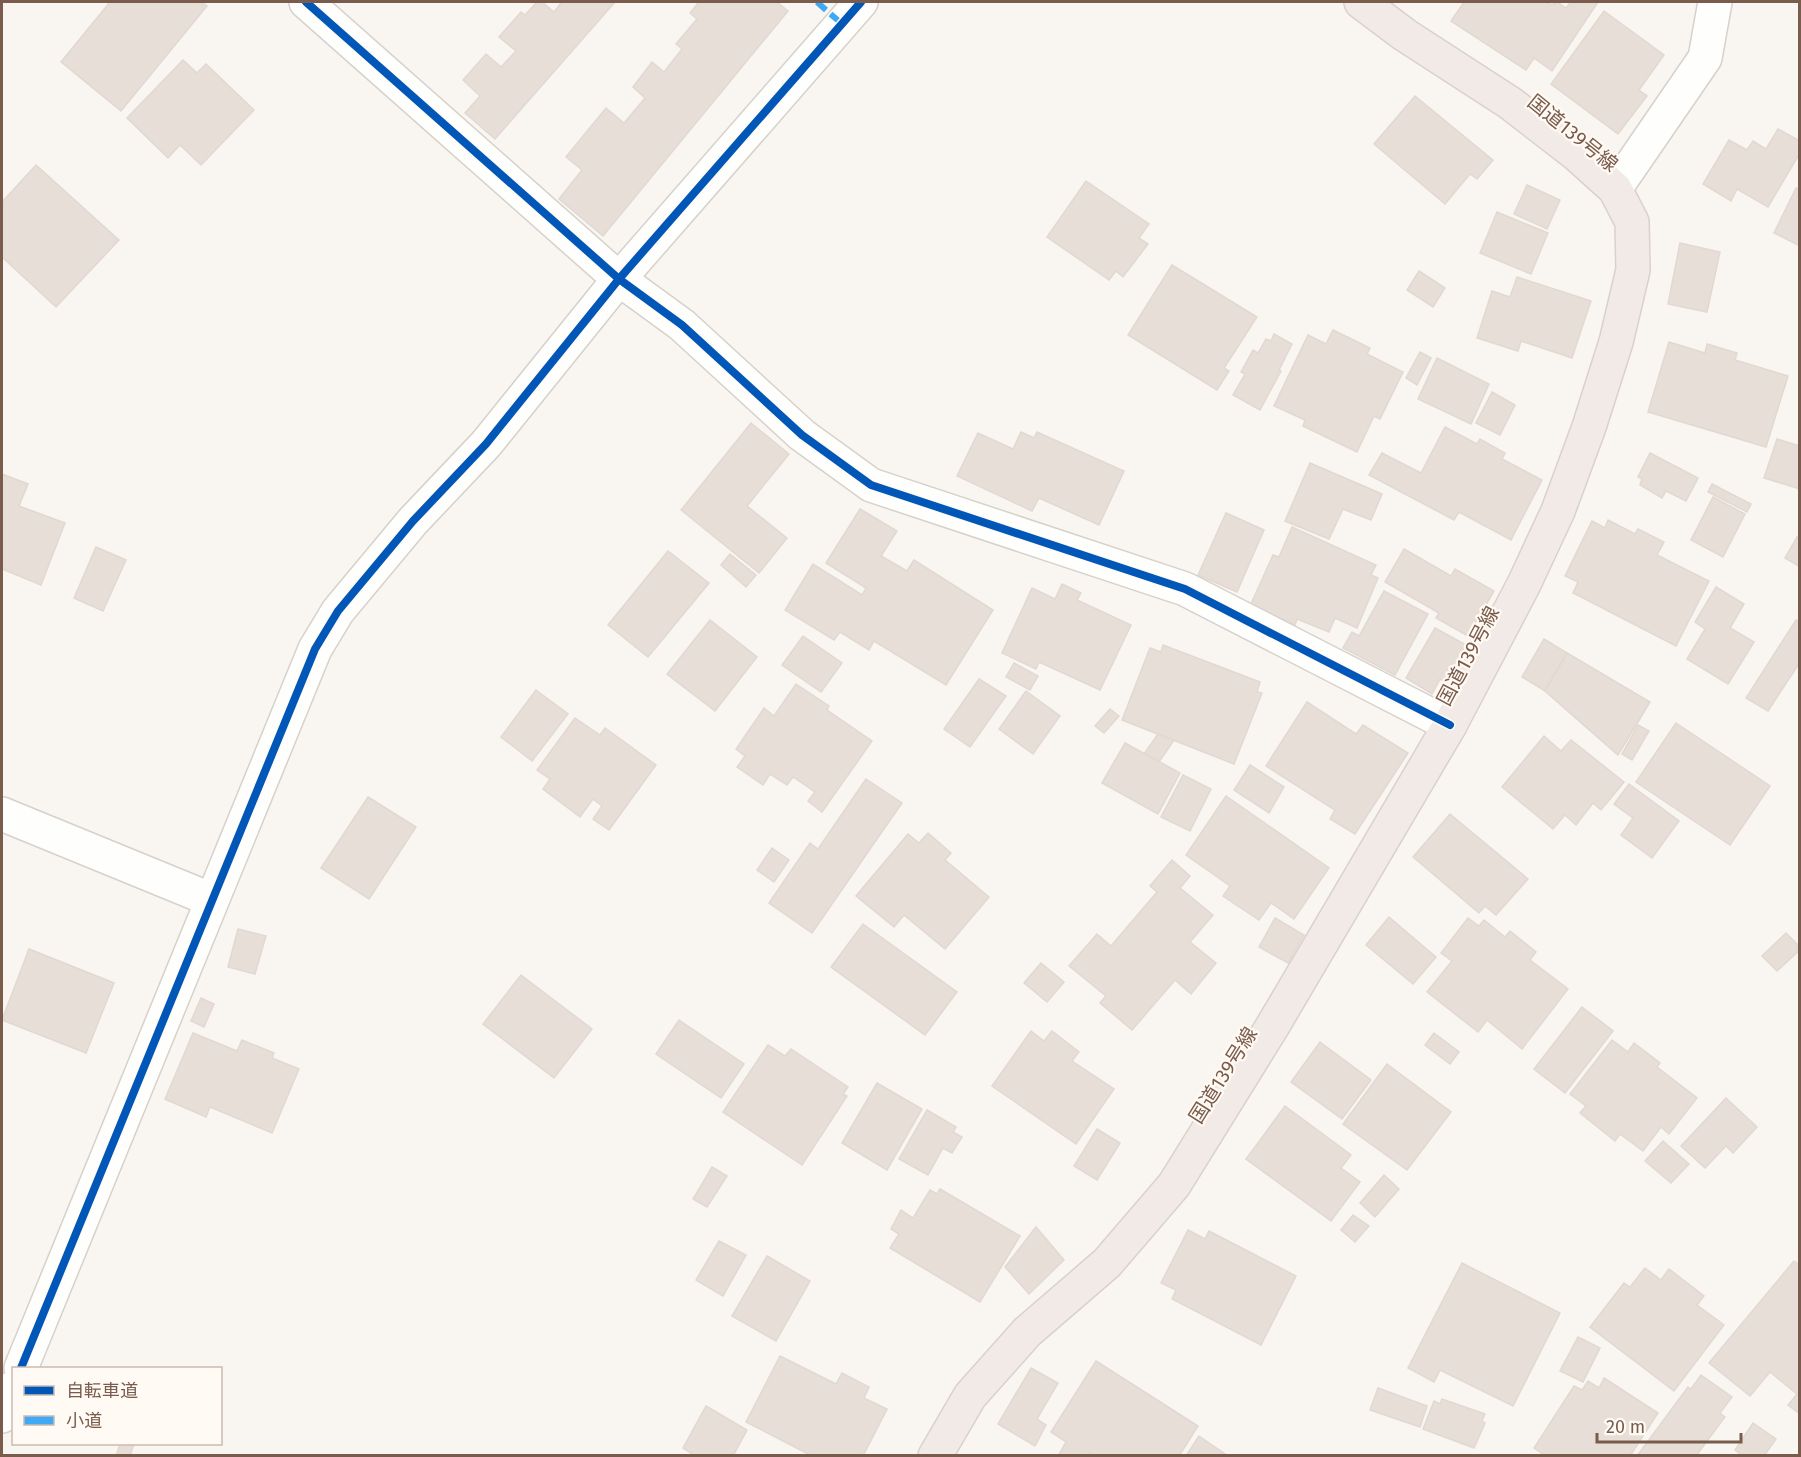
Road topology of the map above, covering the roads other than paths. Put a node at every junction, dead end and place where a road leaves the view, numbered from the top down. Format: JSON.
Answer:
{"nodes":[{"id":1,"x":306,"y":2,"type":"edge"},
{"id":2,"x":861,"y":2,"type":"edge"},
{"id":3,"x":1361,"y":2,"type":"edge"},
{"id":4,"x":1715,"y":2,"type":"edge"},
{"id":5,"x":1615,"y":189,"type":"junction"},
{"id":6,"x":619,"y":279,"type":"junction"},
{"id":7,"x":1450,"y":725,"type":"junction"},
{"id":8,"x":2,"y":814,"type":"edge"},
{"id":9,"x":212,"y":900,"type":"junction"},
{"id":10,"x":21,"y":1367,"type":"edge"},
{"id":11,"x":12,"y":1392,"type":"edge"},
{"id":12,"x":2,"y":1416,"type":"edge"},
{"id":13,"x":935,"y":1455,"type":"edge"}],
"edges":[{"from":1,"to":6,"type":"street"},
{"from":2,"to":6,"type":"street"},
{"from":3,"to":5,"type":"highway","name":"国道139号線"},
{"from":4,"to":5,"type":"street"},
{"from":5,"to":7,"type":"highway","name":"国道139号線"},
{"from":6,"to":7,"type":"street"},
{"from":6,"to":9,"type":"street"},
{"from":7,"to":13,"type":"highway","name":"国道139号線"},
{"from":8,"to":9,"type":"street"},
{"from":9,"to":10,"type":"street"},
{"from":11,"to":12,"type":"street"}]}
